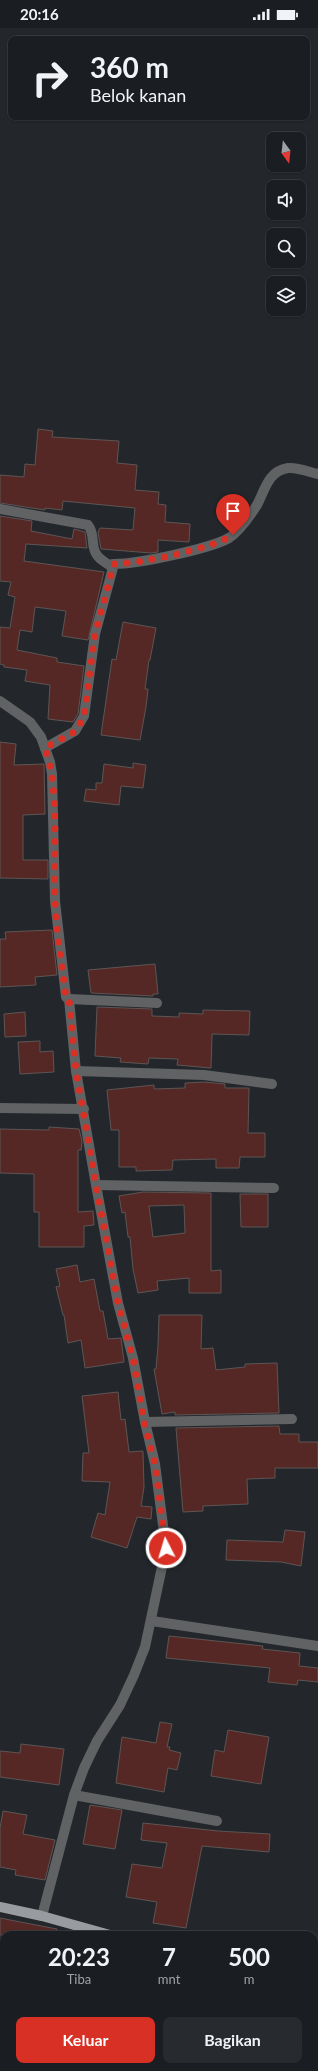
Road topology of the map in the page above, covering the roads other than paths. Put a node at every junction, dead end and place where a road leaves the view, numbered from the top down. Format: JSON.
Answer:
{"nodes":[{"id":1,"x":318,"y":474,"type":"edge"},
{"id":2,"x":0,"y":509,"type":"edge"},
{"id":3,"x":114,"y":564,"type":"junction"},
{"id":4,"x":0,"y":701,"type":"edge"},
{"id":5,"x":45,"y":748,"type":"junction"},
{"id":6,"x":69,"y":999,"type":"junction"},
{"id":7,"x":157,"y":1003,"type":"dead end"},
{"id":8,"x":76,"y":1071,"type":"junction"},
{"id":9,"x":272,"y":1084,"type":"dead end"},
{"id":10,"x":0,"y":1108,"type":"edge"},
{"id":11,"x":84,"y":1109,"type":"junction"},
{"id":12,"x":96,"y":1185,"type":"junction"},
{"id":13,"x":274,"y":1188,"type":"dead end"},
{"id":14,"x":292,"y":1419,"type":"dead end"},
{"id":15,"x":144,"y":1422,"type":"junction"},
{"id":16,"x":152,"y":1621,"type":"junction"},
{"id":17,"x":318,"y":1646,"type":"edge"},
{"id":18,"x":74,"y":1795,"type":"junction"},
{"id":19,"x":217,"y":1821,"type":"dead end"},
{"id":20,"x":0,"y":1907,"type":"edge"},
{"id":21,"x":42,"y":1916,"type":"junction"},
{"id":22,"x":89,"y":1931,"type":"edge"}],
"edges":[{"from":1,"to":3,"type":"street"},
{"from":2,"to":3,"type":"street"},
{"from":3,"to":5,"type":"street"},
{"from":4,"to":5,"type":"street"},
{"from":5,"to":6,"type":"street"},
{"from":6,"to":7,"type":"street"},
{"from":6,"to":8,"type":"street"},
{"from":8,"to":9,"type":"street"},
{"from":8,"to":11,"type":"street"},
{"from":10,"to":11,"type":"street"},
{"from":11,"to":12,"type":"street"},
{"from":12,"to":13,"type":"street"},
{"from":12,"to":15,"type":"street"},
{"from":14,"to":15,"type":"street"},
{"from":15,"to":16,"type":"street"},
{"from":16,"to":17,"type":"street"},
{"from":16,"to":18,"type":"street"},
{"from":18,"to":19,"type":"street"},
{"from":18,"to":21,"type":"street"},
{"from":20,"to":21,"type":"main road"},
{"from":21,"to":22,"type":"main road"}]}
